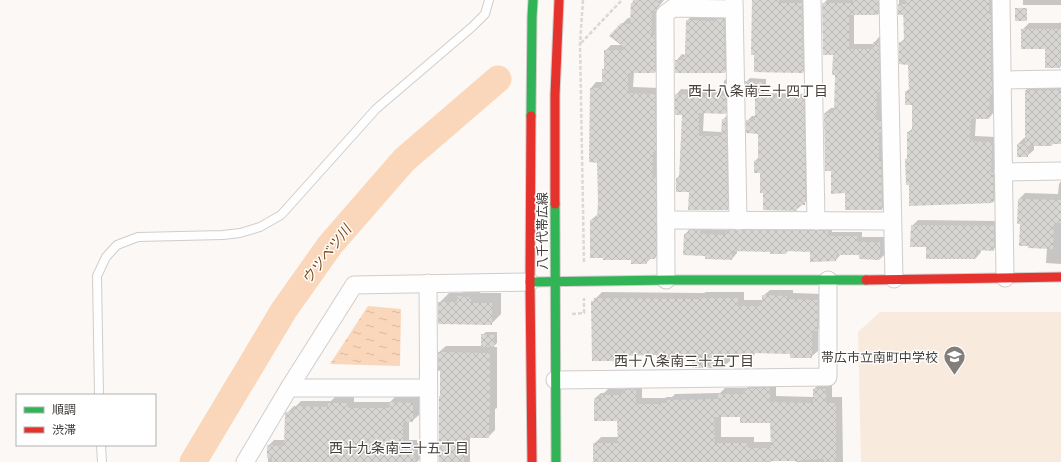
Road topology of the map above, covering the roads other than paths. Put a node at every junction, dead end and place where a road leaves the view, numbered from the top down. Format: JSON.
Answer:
{"nodes":[{"id":1,"x":489,"y":0,"type":"edge"},
{"id":2,"x":533,"y":0,"type":"edge"},
{"id":3,"x":559,"y":0,"type":"edge"},
{"id":4,"x":812,"y":0,"type":"edge"},
{"id":5,"x":888,"y":0,"type":"edge"},
{"id":6,"x":1001,"y":0,"type":"edge"},
{"id":7,"x":734,"y":4,"type":"edge"},
{"id":8,"x":1061,"y":79,"type":"edge"},
{"id":9,"x":1003,"y":80,"type":"junction"},
{"id":10,"x":1004,"y":172,"type":"junction"},
{"id":11,"x":1061,"y":172,"type":"edge"},
{"id":12,"x":666,"y":220,"type":"junction"},
{"id":13,"x":738,"y":221,"type":"junction"},
{"id":14,"x":816,"y":221,"type":"junction"},
{"id":15,"x":892,"y":221,"type":"junction"},
{"id":16,"x":1061,"y":277,"type":"edge"},
{"id":17,"x":1005,"y":278,"type":"junction"},
{"id":18,"x":894,"y":279,"type":"junction"},
{"id":19,"x":666,"y":280,"type":"junction"},
{"id":20,"x":828,"y":280,"type":"junction"},
{"id":21,"x":555,"y":281,"type":"junction"},
{"id":22,"x":530,"y":282,"type":"junction"},
{"id":23,"x":428,"y":283,"type":"junction"},
{"id":24,"x":555,"y":380,"type":"junction"},
{"id":25,"x":289,"y":388,"type":"junction"},
{"id":26,"x":428,"y":388,"type":"junction"},
{"id":27,"x":99,"y":394,"type":"edge"},
{"id":28,"x":101,"y":446,"type":"edge"},
{"id":29,"x":102,"y":462,"type":"edge"},
{"id":30,"x":245,"y":462,"type":"edge"},
{"id":31,"x":429,"y":462,"type":"edge"},
{"id":32,"x":532,"y":462,"type":"edge"},
{"id":33,"x":556,"y":462,"type":"edge"}],
"edges":[{"from":1,"to":27,"type":"lane"},
{"from":2,"to":22,"type":"main road","name":"八千代帯広線"},
{"from":3,"to":21,"type":"main road","name":"八千代帯広線"},
{"from":4,"to":14,"type":"street"},
{"from":5,"to":15,"type":"street"},
{"from":6,"to":9,"type":"street"},
{"from":7,"to":12,"type":"street"},
{"from":7,"to":13,"type":"street"},
{"from":8,"to":9,"type":"street"},
{"from":9,"to":10,"type":"street"},
{"from":10,"to":11,"type":"street"},
{"from":10,"to":17,"type":"street"},
{"from":12,"to":13,"type":"street"},
{"from":12,"to":19,"type":"street"},
{"from":13,"to":14,"type":"street"},
{"from":14,"to":15,"type":"street"},
{"from":15,"to":18,"type":"street"},
{"from":16,"to":17,"type":"main road"},
{"from":17,"to":18,"type":"main road"},
{"from":18,"to":20,"type":"main road"},
{"from":19,"to":20,"type":"main road"},
{"from":19,"to":21,"type":"main road"},
{"from":20,"to":24,"type":"street"},
{"from":21,"to":22,"type":"main road"},
{"from":21,"to":24,"type":"main road","name":"八千代帯広線"},
{"from":22,"to":23,"type":"street"},
{"from":22,"to":32,"type":"main road","name":"八千代帯広線"},
{"from":23,"to":25,"type":"street"},
{"from":23,"to":26,"type":"street"},
{"from":24,"to":33,"type":"main road","name":"八千代帯広線"},
{"from":25,"to":26,"type":"street"},
{"from":25,"to":30,"type":"street"},
{"from":26,"to":31,"type":"street"},
{"from":28,"to":29,"type":"lane"}]}
